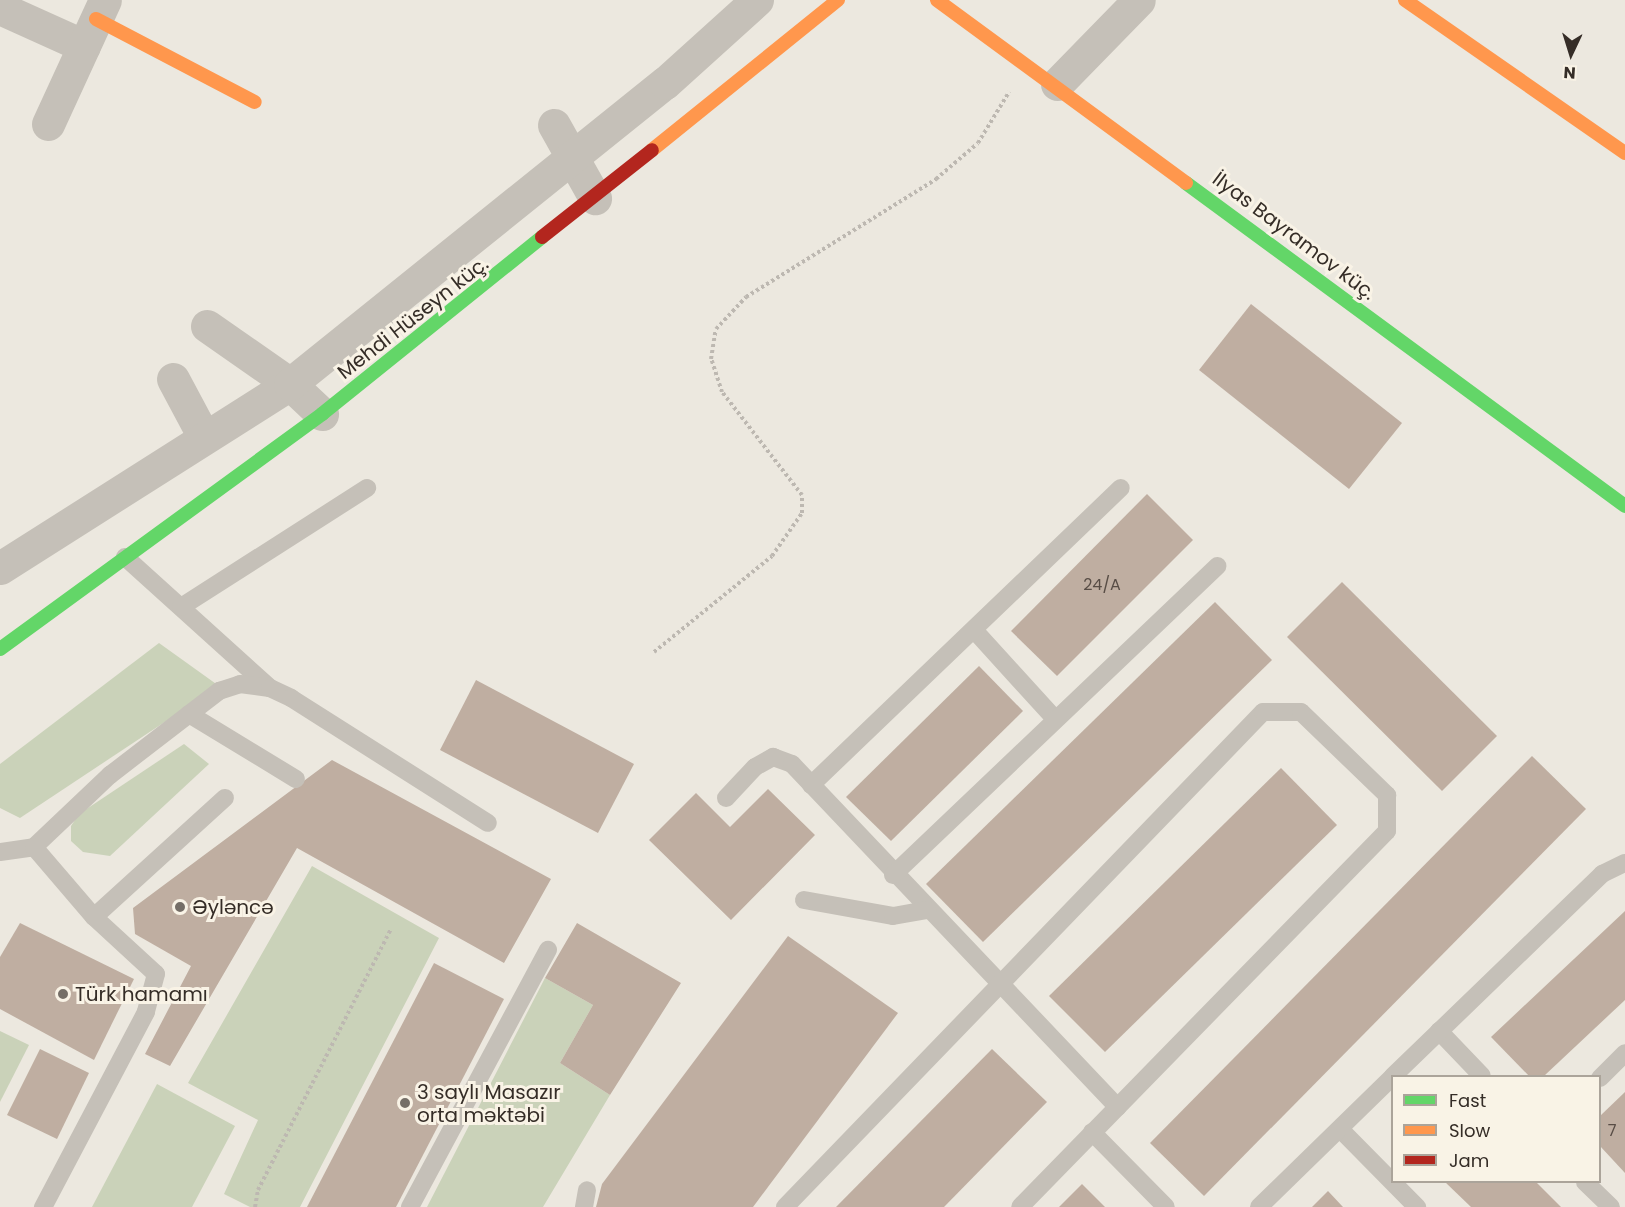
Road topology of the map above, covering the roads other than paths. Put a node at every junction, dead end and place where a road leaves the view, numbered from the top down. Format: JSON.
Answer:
{"nodes":[{"id":1,"x":757,"y":0,"type":"edge"},
{"id":2,"x":838,"y":0,"type":"edge"},
{"id":3,"x":937,"y":0,"type":"edge"},
{"id":4,"x":1139,"y":0,"type":"edge"},
{"id":5,"x":1405,"y":0,"type":"edge"},
{"id":6,"x":0,"y":8,"type":"edge"},
{"id":7,"x":95,"y":22,"type":"edge"},
{"id":8,"x":1057,"y":84,"type":"junction"},
{"id":9,"x":255,"y":102,"type":"dead end"},
{"id":10,"x":48,"y":124,"type":"dead end"},
{"id":11,"x":554,"y":125,"type":"dead end"},
{"id":12,"x":1625,"y":153,"type":"edge"},
{"id":13,"x":573,"y":158,"type":"junction"},
{"id":14,"x":595,"y":198,"type":"junction"},
{"id":15,"x":207,"y":326,"type":"dead end"},
{"id":16,"x":173,"y":379,"type":"dead end"},
{"id":17,"x":290,"y":384,"type":"junction"},
{"id":18,"x":322,"y":414,"type":"junction"},
{"id":19,"x":204,"y":437,"type":"junction"},
{"id":20,"x":367,"y":488,"type":"dead end"},
{"id":21,"x":1121,"y":488,"type":"dead end"},
{"id":22,"x":1625,"y":506,"type":"edge"},
{"id":23,"x":125,"y":557,"type":"junction"},
{"id":24,"x":1218,"y":566,"type":"dead end"},
{"id":25,"x":0,"y":568,"type":"edge"},
{"id":26,"x":181,"y":608,"type":"junction"},
{"id":27,"x":975,"y":631,"type":"junction"},
{"id":28,"x":0,"y":649,"type":"edge"},
{"id":29,"x":270,"y":688,"type":"junction"},
{"id":30,"x":189,"y":714,"type":"junction"},
{"id":31,"x":1055,"y":719,"type":"junction"},
{"id":32,"x":296,"y":779,"type":"dead end"},
{"id":33,"x":811,"y":785,"type":"junction"},
{"id":34,"x":225,"y":798,"type":"dead end"},
{"id":35,"x":726,"y":798,"type":"dead end"},
{"id":36,"x":488,"y":823,"type":"dead end"},
{"id":37,"x":34,"y":847,"type":"junction"},
{"id":38,"x":0,"y":852,"type":"edge"},
{"id":39,"x":1625,"y":863,"type":"edge"},
{"id":40,"x":893,"y":875,"type":"junction"},
{"id":41,"x":804,"y":900,"type":"dead end"},
{"id":42,"x":927,"y":910,"type":"junction"},
{"id":43,"x":94,"y":917,"type":"junction"},
{"id":44,"x":548,"y":950,"type":"dead end"},
{"id":45,"x":998,"y":987,"type":"junction"},
{"id":46,"x":1439,"y":1031,"type":"junction"},
{"id":47,"x":1625,"y":1053,"type":"edge"},
{"id":48,"x":1395,"y":1075,"type":"edge"},
{"id":49,"x":1480,"y":1075,"type":"edge"},
{"id":50,"x":1601,"y":1076,"type":"edge"},
{"id":51,"x":1391,"y":1079,"type":"edge"},
{"id":52,"x":1117,"y":1107,"type":"junction"},
{"id":53,"x":1340,"y":1130,"type":"junction"},
{"id":54,"x":1092,"y":1132,"type":"junction"},
{"id":55,"x":1391,"y":1180,"type":"edge"},
{"id":56,"x":1394,"y":1183,"type":"edge"},
{"id":57,"x":1586,"y":1183,"type":"edge"},
{"id":58,"x":44,"y":1207,"type":"edge"},
{"id":59,"x":410,"y":1207,"type":"edge"},
{"id":60,"x":785,"y":1207,"type":"edge"},
{"id":61,"x":1020,"y":1207,"type":"edge"},
{"id":62,"x":1166,"y":1207,"type":"edge"},
{"id":63,"x":1258,"y":1207,"type":"edge"},
{"id":64,"x":1418,"y":1207,"type":"edge"},
{"id":65,"x":1611,"y":1207,"type":"edge"}],
"edges":[{"from":1,"to":13,"type":"street"},
{"from":2,"to":14,"type":"street","name":"Mehdi Hüseyn küç."},
{"from":3,"to":8,"type":"street","name":"İlyas Bayramov küç."},
{"from":4,"to":8,"type":"street"},
{"from":5,"to":12,"type":"street"},
{"from":6,"to":7,"type":"street"},
{"from":7,"to":9,"type":"street"},
{"from":7,"to":10,"type":"street"},
{"from":8,"to":22,"type":"street","name":"İlyas Bayramov küç."},
{"from":11,"to":13,"type":"street"},
{"from":13,"to":14,"type":"street"},
{"from":13,"to":17,"type":"street"},
{"from":14,"to":18,"type":"street","name":"Mehdi Hüseyn küç."},
{"from":15,"to":17,"type":"street"},
{"from":16,"to":19,"type":"street"},
{"from":17,"to":18,"type":"street"},
{"from":17,"to":19,"type":"street"},
{"from":18,"to":23,"type":"street","name":"Mehdi Hüseyn küç."},
{"from":19,"to":25,"type":"street"},
{"from":20,"to":26,"type":"lane"},
{"from":21,"to":27,"type":"lane"},
{"from":23,"to":26,"type":"lane"},
{"from":23,"to":28,"type":"street","name":"Mehdi Hüseyn küç."},
{"from":24,"to":31,"type":"lane"},
{"from":26,"to":29,"type":"lane"},
{"from":27,"to":31,"type":"lane"},
{"from":27,"to":33,"type":"lane"},
{"from":29,"to":30,"type":"lane"},
{"from":29,"to":36,"type":"lane"},
{"from":30,"to":32,"type":"lane"},
{"from":30,"to":37,"type":"lane"},
{"from":31,"to":40,"type":"lane"},
{"from":33,"to":35,"type":"lane"},
{"from":33,"to":40,"type":"lane"},
{"from":34,"to":43,"type":"lane"},
{"from":37,"to":38,"type":"lane"},
{"from":37,"to":43,"type":"lane"},
{"from":39,"to":46,"type":"lane"},
{"from":40,"to":42,"type":"lane"},
{"from":41,"to":42,"type":"lane"},
{"from":42,"to":45,"type":"lane"},
{"from":43,"to":58,"type":"lane"},
{"from":44,"to":59,"type":"lane"},
{"from":45,"to":52,"type":"lane"},
{"from":45,"to":52,"type":"lane"},
{"from":45,"to":60,"type":"lane"},
{"from":46,"to":48,"type":"lane"},
{"from":46,"to":49,"type":"lane"},
{"from":47,"to":50,"type":"lane"},
{"from":51,"to":53,"type":"lane"},
{"from":52,"to":54,"type":"lane"},
{"from":53,"to":55,"type":"lane"},
{"from":53,"to":63,"type":"lane"},
{"from":54,"to":61,"type":"lane"},
{"from":54,"to":62,"type":"lane"},
{"from":56,"to":64,"type":"lane"},
{"from":57,"to":65,"type":"lane"}]}
